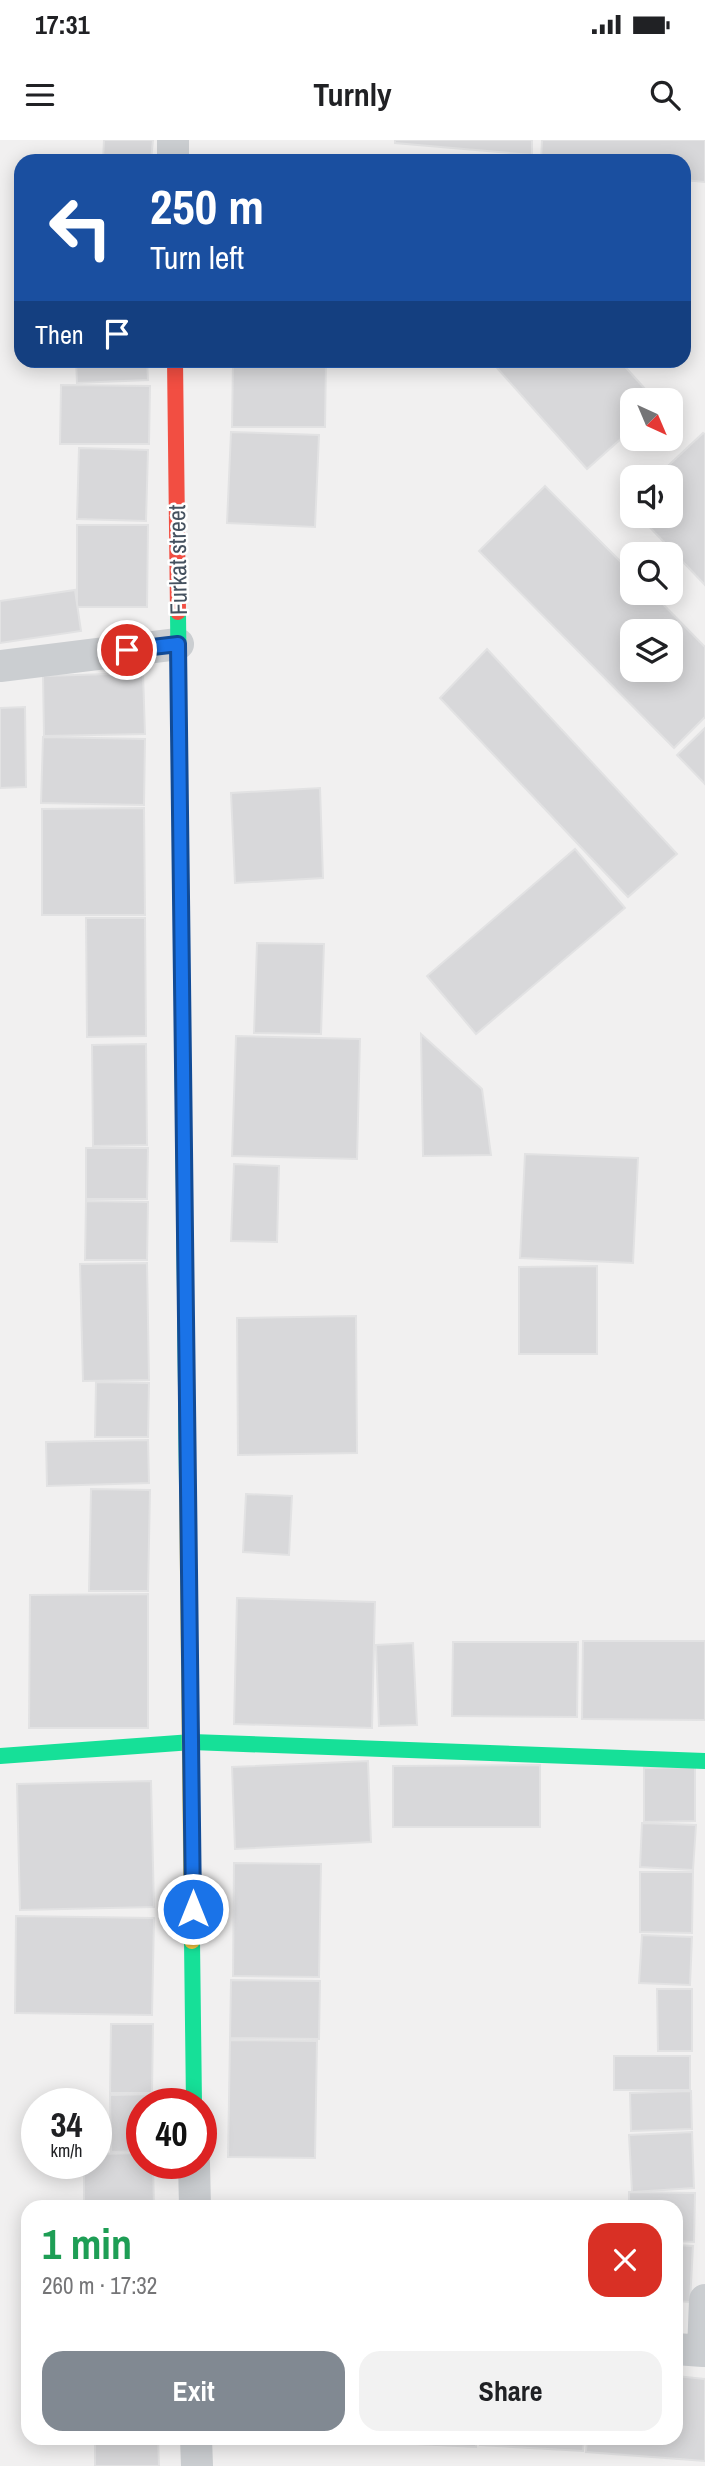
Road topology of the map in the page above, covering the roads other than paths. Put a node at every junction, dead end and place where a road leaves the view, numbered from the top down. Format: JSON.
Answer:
{"nodes":[{"id":1,"x":175,"y":368,"type":"edge"},
{"id":2,"x":178,"y":644,"type":"junction"},
{"id":3,"x":0,"y":666,"type":"edge"},
{"id":4,"x":192,"y":1742,"type":"junction"},
{"id":5,"x":0,"y":1756,"type":"edge"},
{"id":6,"x":705,"y":1761,"type":"edge"},
{"id":7,"x":194,"y":2088,"type":"edge"},
{"id":8,"x":194,"y":2179,"type":"edge"},
{"id":9,"x":195,"y":2200,"type":"edge"},
{"id":10,"x":705,"y":2300,"type":"edge"},
{"id":11,"x":683,"y":2350,"type":"edge"},
{"id":12,"x":196,"y":2445,"type":"edge"},
{"id":13,"x":197,"y":2466,"type":"edge"}],
"edges":[{"from":1,"to":2,"type":"street","name":"Furkat street"},
{"from":2,"to":3,"type":"street"},
{"from":2,"to":4,"type":"street","name":"Furkat street"},
{"from":4,"to":5,"type":"street"},
{"from":4,"to":6,"type":"street"},
{"from":4,"to":7,"type":"street","name":"Furkat street"},
{"from":8,"to":9,"type":"street"},
{"from":10,"to":11,"type":"street"},
{"from":12,"to":13,"type":"street"}]}
